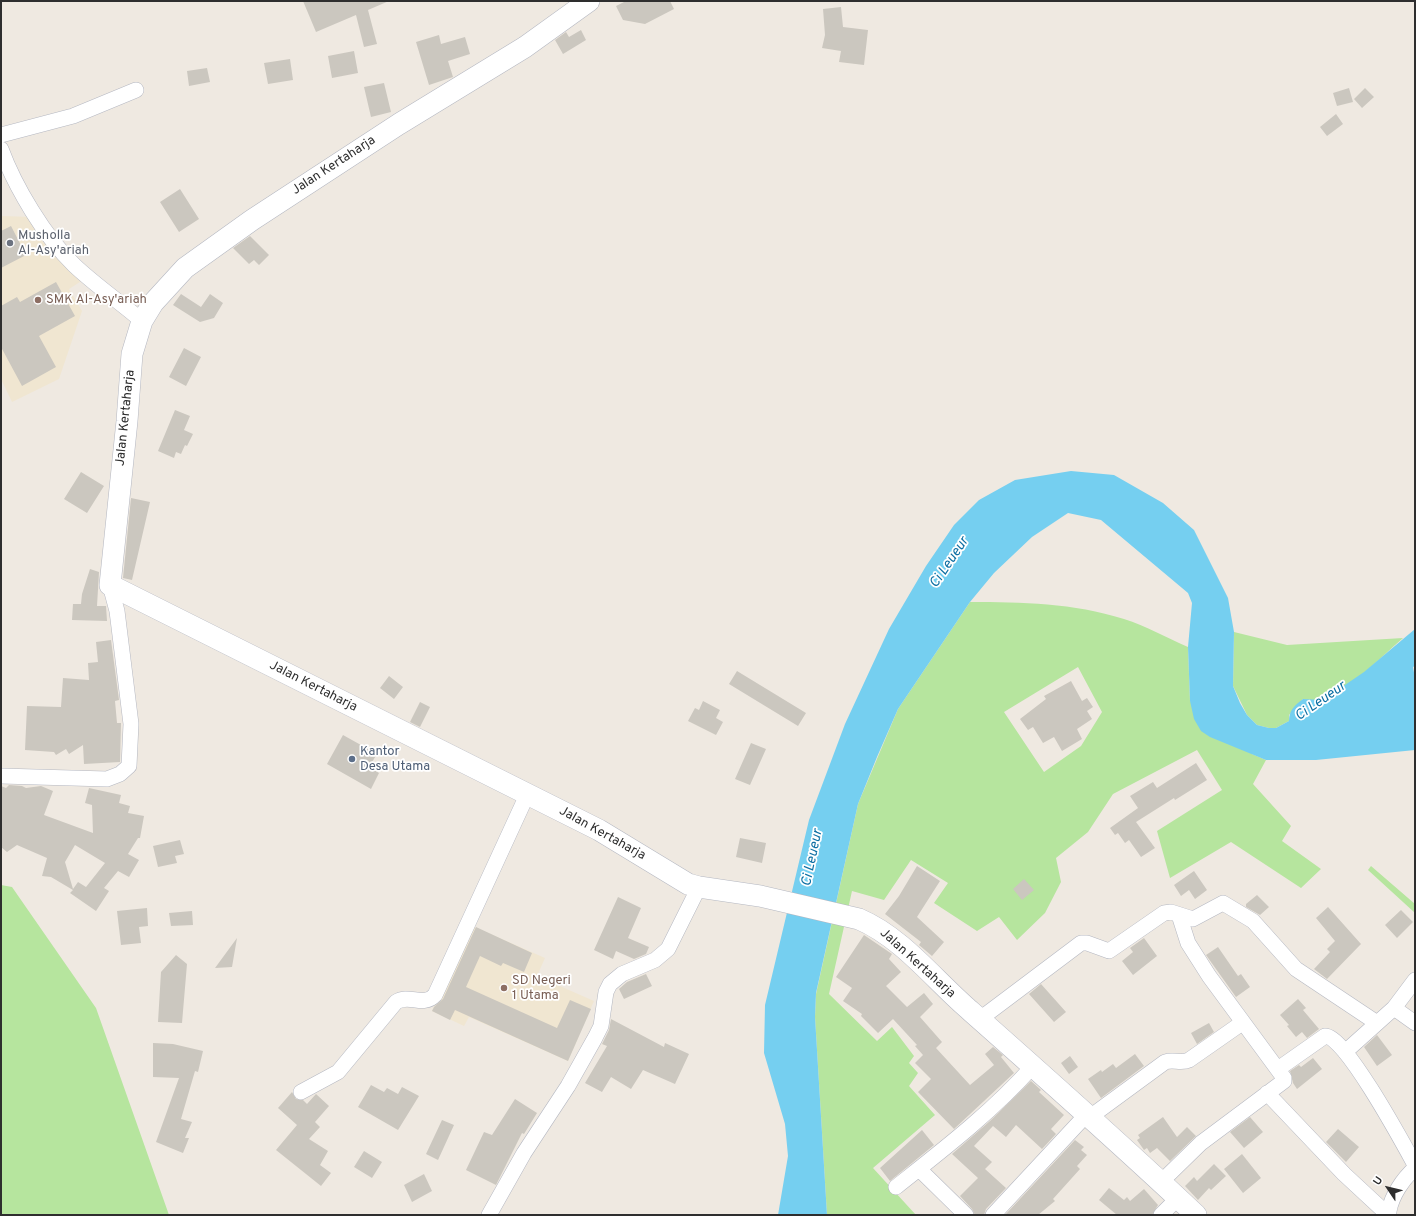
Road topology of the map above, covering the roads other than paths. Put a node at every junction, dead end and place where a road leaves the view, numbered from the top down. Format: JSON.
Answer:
{"nodes":[{"id":1,"x":589,"y":1,"type":"edge"},
{"id":2,"x":136,"y":90,"type":"dead end"},
{"id":3,"x":1,"y":135,"type":"edge"},
{"id":4,"x":1,"y":150,"type":"edge"},
{"id":5,"x":142,"y":321,"type":"junction"},
{"id":6,"x":110,"y":584,"type":"junction"},
{"id":7,"x":1,"y":776,"type":"edge"},
{"id":8,"x":528,"y":795,"type":"junction"},
{"id":9,"x":699,"y":887,"type":"junction"},
{"id":10,"x":1179,"y":915,"type":"junction"},
{"id":11,"x":1415,"y":980,"type":"edge"},
{"id":12,"x":1394,"y":1008,"type":"junction"},
{"id":13,"x":980,"y":1019,"type":"junction"},
{"id":14,"x":1242,"y":1023,"type":"junction"},
{"id":15,"x":1377,"y":1023,"type":"junction"},
{"id":16,"x":1415,"y":1023,"type":"edge"},
{"id":17,"x":1345,"y":1052,"type":"junction"},
{"id":18,"x":1033,"y":1066,"type":"junction"},
{"id":19,"x":1278,"y":1069,"type":"junction"},
{"id":20,"x":301,"y":1092,"type":"dead end"},
{"id":21,"x":1267,"y":1093,"type":"junction"},
{"id":22,"x":1088,"y":1115,"type":"junction"},
{"id":23,"x":1415,"y":1164,"type":"edge"},
{"id":24,"x":1415,"y":1168,"type":"edge"},
{"id":25,"x":919,"y":1169,"type":"junction"},
{"id":26,"x":1161,"y":1182,"type":"junction"},
{"id":27,"x":896,"y":1188,"type":"dead end"},
{"id":28,"x":1178,"y":1198,"type":"junction"},
{"id":29,"x":1389,"y":1213,"type":"edge"},
{"id":30,"x":489,"y":1215,"type":"edge"},
{"id":31,"x":966,"y":1215,"type":"edge"},
{"id":32,"x":993,"y":1215,"type":"edge"},
{"id":33,"x":1161,"y":1215,"type":"edge"},
{"id":34,"x":1196,"y":1215,"type":"edge"}],
"edges":[{"from":1,"to":5,"type":"street","name":"Jalan Kertaharja"},
{"from":2,"to":3,"type":"street"},
{"from":4,"to":5,"type":"street"},
{"from":5,"to":6,"type":"street","name":"Jalan Kertaharja"},
{"from":6,"to":7,"type":"street"},
{"from":6,"to":8,"type":"street","name":"Jalan Kertaharja"},
{"from":8,"to":9,"type":"street","name":"Jalan Kertaharja"},
{"from":8,"to":20,"type":"street"},
{"from":9,"to":13,"type":"street","name":"Jalan Kertaharja"},
{"from":9,"to":30,"type":"street"},
{"from":10,"to":13,"type":"street"},
{"from":10,"to":14,"type":"street"},
{"from":10,"to":15,"type":"street"},
{"from":11,"to":12,"type":"street"},
{"from":12,"to":15,"type":"street"},
{"from":12,"to":16,"type":"street"},
{"from":13,"to":18,"type":"street","name":"Jalan Kertaharja"},
{"from":14,"to":19,"type":"street"},
{"from":14,"to":22,"type":"street"},
{"from":15,"to":17,"type":"street"},
{"from":17,"to":19,"type":"street"},
{"from":17,"to":23,"type":"street"},
{"from":18,"to":22,"type":"street","name":"Jalan Kertaharja"},
{"from":18,"to":25,"type":"street"},
{"from":19,"to":21,"type":"street"},
{"from":21,"to":26,"type":"street"},
{"from":21,"to":29,"type":"street"},
{"from":22,"to":26,"type":"street","name":"Jalan Kertaharja"},
{"from":22,"to":32,"type":"street"},
{"from":24,"to":29,"type":"street"},
{"from":25,"to":27,"type":"street"},
{"from":25,"to":31,"type":"street"},
{"from":26,"to":28,"type":"street","name":"Jalan Kertaharja"},
{"from":28,"to":33,"type":"street"},
{"from":28,"to":34,"type":"street","name":"Jalan Kertaharja"}]}
